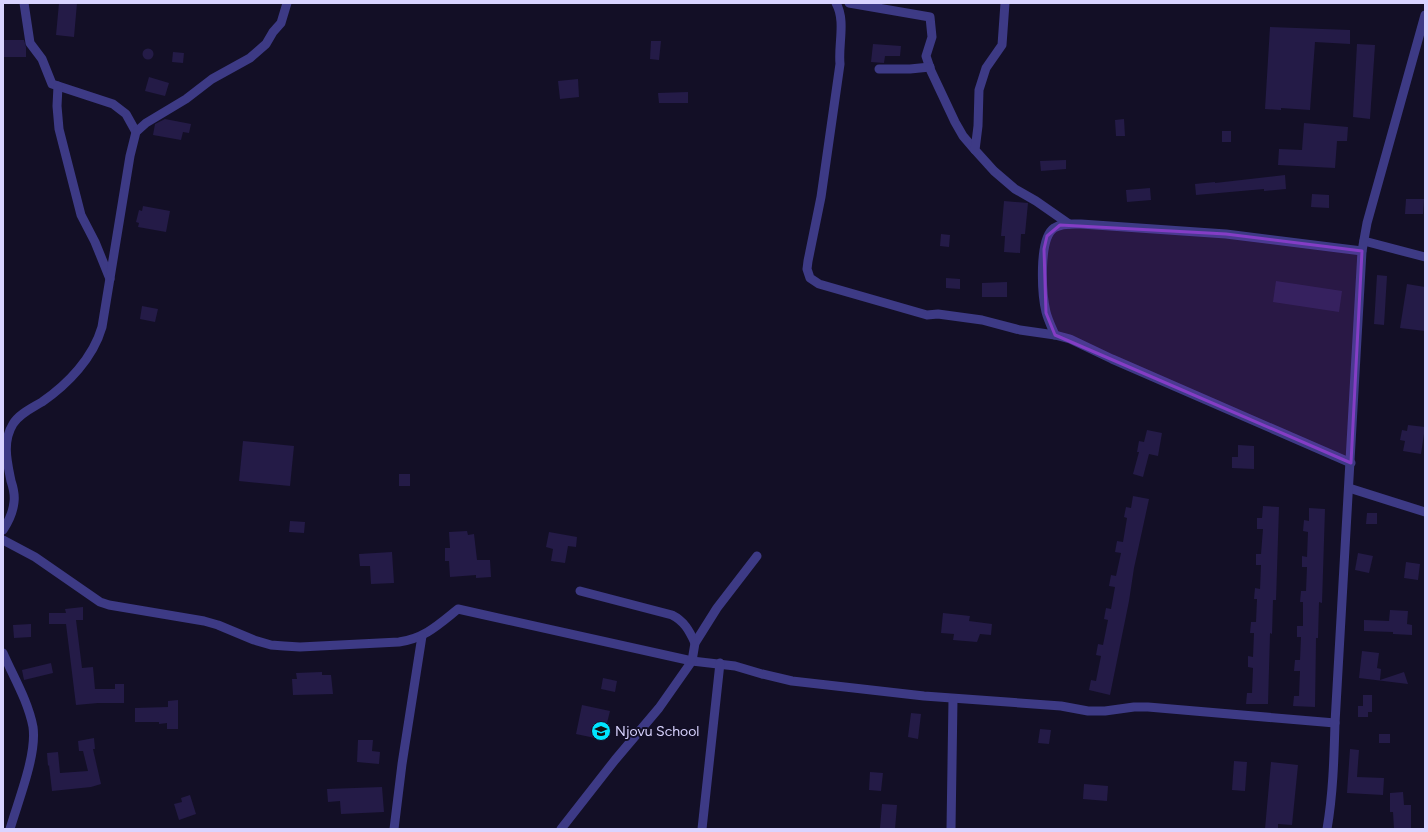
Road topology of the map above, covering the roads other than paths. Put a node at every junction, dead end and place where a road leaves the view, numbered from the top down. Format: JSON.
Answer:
{"nodes":[{"id":1,"x":24,"y":3,"type":"edge"},
{"id":2,"x":287,"y":3,"type":"edge"},
{"id":3,"x":836,"y":3,"type":"edge"},
{"id":4,"x":849,"y":3,"type":"edge"},
{"id":5,"x":1005,"y":3,"type":"edge"},
{"id":6,"x":1425,"y":15,"type":"edge"},
{"id":7,"x":930,"y":67,"type":"junction"},
{"id":8,"x":879,"y":69,"type":"dead end"},
{"id":9,"x":58,"y":86,"type":"junction"},
{"id":10,"x":136,"y":132,"type":"junction"},
{"id":11,"x":975,"y":150,"type":"junction"},
{"id":12,"x":1069,"y":224,"type":"junction"},
{"id":13,"x":1364,"y":241,"type":"junction"},
{"id":14,"x":1362,"y":251,"type":"junction"},
{"id":15,"x":1425,"y":257,"type":"edge"},
{"id":16,"x":110,"y":280,"type":"junction"},
{"id":17,"x":1055,"y":335,"type":"junction"},
{"id":18,"x":1351,"y":463,"type":"junction"},
{"id":19,"x":1349,"y":488,"type":"junction"},
{"id":20,"x":1425,"y":512,"type":"edge"},
{"id":21,"x":3,"y":530,"type":"edge"},
{"id":22,"x":3,"y":540,"type":"edge"},
{"id":23,"x":757,"y":556,"type":"dead end"},
{"id":24,"x":580,"y":590,"type":"dead end"},
{"id":25,"x":422,"y":636,"type":"junction"},
{"id":26,"x":695,"y":643,"type":"junction"},
{"id":27,"x":3,"y":653,"type":"edge"},
{"id":28,"x":692,"y":661,"type":"junction"},
{"id":29,"x":720,"y":663,"type":"junction"},
{"id":30,"x":953,"y":699,"type":"junction"},
{"id":31,"x":1335,"y":723,"type":"junction"},
{"id":32,"x":10,"y":829,"type":"edge"},
{"id":33,"x":394,"y":829,"type":"edge"},
{"id":34,"x":561,"y":829,"type":"edge"},
{"id":35,"x":702,"y":829,"type":"edge"},
{"id":36,"x":951,"y":829,"type":"edge"},
{"id":37,"x":1327,"y":829,"type":"edge"}],
"edges":[{"from":1,"to":9,"type":"street"},
{"from":2,"to":10,"type":"street"},
{"from":3,"to":17,"type":"street"},
{"from":4,"to":7,"type":"street"},
{"from":5,"to":11,"type":"street"},
{"from":6,"to":13,"type":"street"},
{"from":7,"to":8,"type":"street"},
{"from":7,"to":11,"type":"street"},
{"from":9,"to":10,"type":"street"},
{"from":9,"to":16,"type":"street"},
{"from":10,"to":16,"type":"street"},
{"from":11,"to":12,"type":"street"},
{"from":12,"to":14,"type":"street"},
{"from":12,"to":17,"type":"street"},
{"from":13,"to":14,"type":"street"},
{"from":13,"to":15,"type":"street"},
{"from":14,"to":18,"type":"street"},
{"from":16,"to":21,"type":"street"},
{"from":17,"to":18,"type":"street"},
{"from":18,"to":19,"type":"street"},
{"from":19,"to":20,"type":"street"},
{"from":19,"to":31,"type":"street"},
{"from":22,"to":25,"type":"street"},
{"from":23,"to":26,"type":"street"},
{"from":24,"to":26,"type":"street"},
{"from":25,"to":28,"type":"street"},
{"from":25,"to":33,"type":"street"},
{"from":26,"to":28,"type":"street"},
{"from":27,"to":32,"type":"street"},
{"from":28,"to":29,"type":"street"},
{"from":28,"to":34,"type":"street"},
{"from":29,"to":30,"type":"street"},
{"from":29,"to":35,"type":"street"},
{"from":30,"to":31,"type":"street"},
{"from":30,"to":36,"type":"street"},
{"from":31,"to":37,"type":"street"}]}
